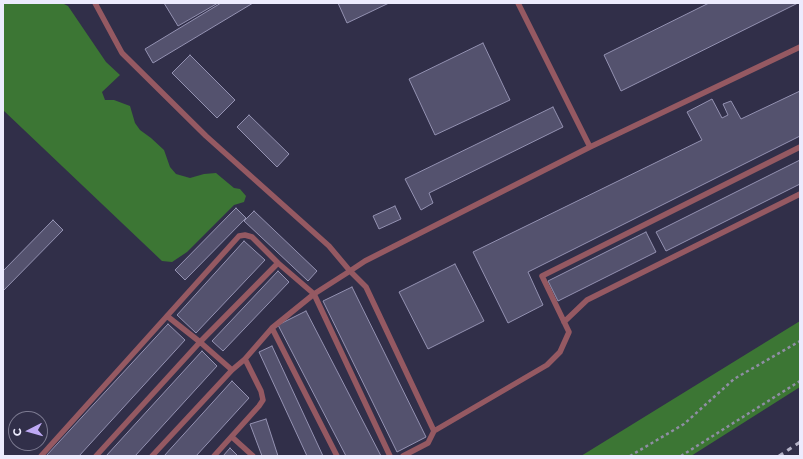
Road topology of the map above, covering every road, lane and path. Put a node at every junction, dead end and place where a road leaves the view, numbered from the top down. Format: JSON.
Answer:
{"nodes":[{"id":1,"x":95,"y":3,"type":"edge"},
{"id":2,"x":518,"y":3,"type":"edge"},
{"id":3,"x":800,"y":47,"type":"edge"},
{"id":4,"x":590,"y":147,"type":"junction"},
{"id":5,"x":800,"y":147,"type":"edge"},
{"id":6,"x":800,"y":194,"type":"edge"},
{"id":7,"x":278,"y":264,"type":"junction"},
{"id":8,"x":350,"y":271,"type":"junction"},
{"id":9,"x":314,"y":294,"type":"junction"},
{"id":10,"x":168,"y":316,"type":"junction"},
{"id":11,"x":564,"y":322,"type":"junction"},
{"id":12,"x":272,"y":328,"type":"junction"},
{"id":13,"x":800,"y":341,"type":"edge"},
{"id":14,"x":200,"y":342,"type":"junction"},
{"id":15,"x":245,"y":359,"type":"junction"},
{"id":16,"x":232,"y":370,"type":"junction"},
{"id":17,"x":800,"y":381,"type":"edge"},
{"id":18,"x":434,"y":431,"type":"junction"},
{"id":19,"x":232,"y":437,"type":"junction"},
{"id":20,"x":40,"y":456,"type":"edge"},
{"id":21,"x":96,"y":456,"type":"edge"},
{"id":22,"x":152,"y":456,"type":"edge"},
{"id":23,"x":214,"y":456,"type":"edge"},
{"id":24,"x":253,"y":456,"type":"edge"},
{"id":25,"x":337,"y":456,"type":"edge"},
{"id":26,"x":390,"y":456,"type":"edge"},
{"id":27,"x":403,"y":456,"type":"edge"},
{"id":28,"x":630,"y":456,"type":"edge"},
{"id":29,"x":681,"y":456,"type":"edge"}],
"edges":[{"from":1,"to":8,"type":"lane"},
{"from":2,"to":4,"type":"lane"},
{"from":3,"to":4,"type":"lane"},
{"from":4,"to":8,"type":"lane"},
{"from":5,"to":11,"type":"lane"},
{"from":6,"to":11,"type":"lane"},
{"from":7,"to":9,"type":"lane"},
{"from":7,"to":10,"type":"lane"},
{"from":7,"to":14,"type":"lane"},
{"from":8,"to":9,"type":"lane"},
{"from":8,"to":18,"type":"lane"},
{"from":9,"to":12,"type":"lane"},
{"from":9,"to":26,"type":"lane"},
{"from":10,"to":14,"type":"lane"},
{"from":10,"to":20,"type":"lane"},
{"from":11,"to":18,"type":"lane"},
{"from":12,"to":15,"type":"lane"},
{"from":12,"to":25,"type":"lane"},
{"from":13,"to":28,"type":"path"},
{"from":14,"to":16,"type":"lane"},
{"from":14,"to":21,"type":"lane"},
{"from":15,"to":16,"type":"lane"},
{"from":15,"to":19,"type":"lane"},
{"from":16,"to":22,"type":"lane"},
{"from":17,"to":29,"type":"path"},
{"from":18,"to":27,"type":"lane"},
{"from":19,"to":23,"type":"lane"},
{"from":19,"to":24,"type":"lane"}]}
